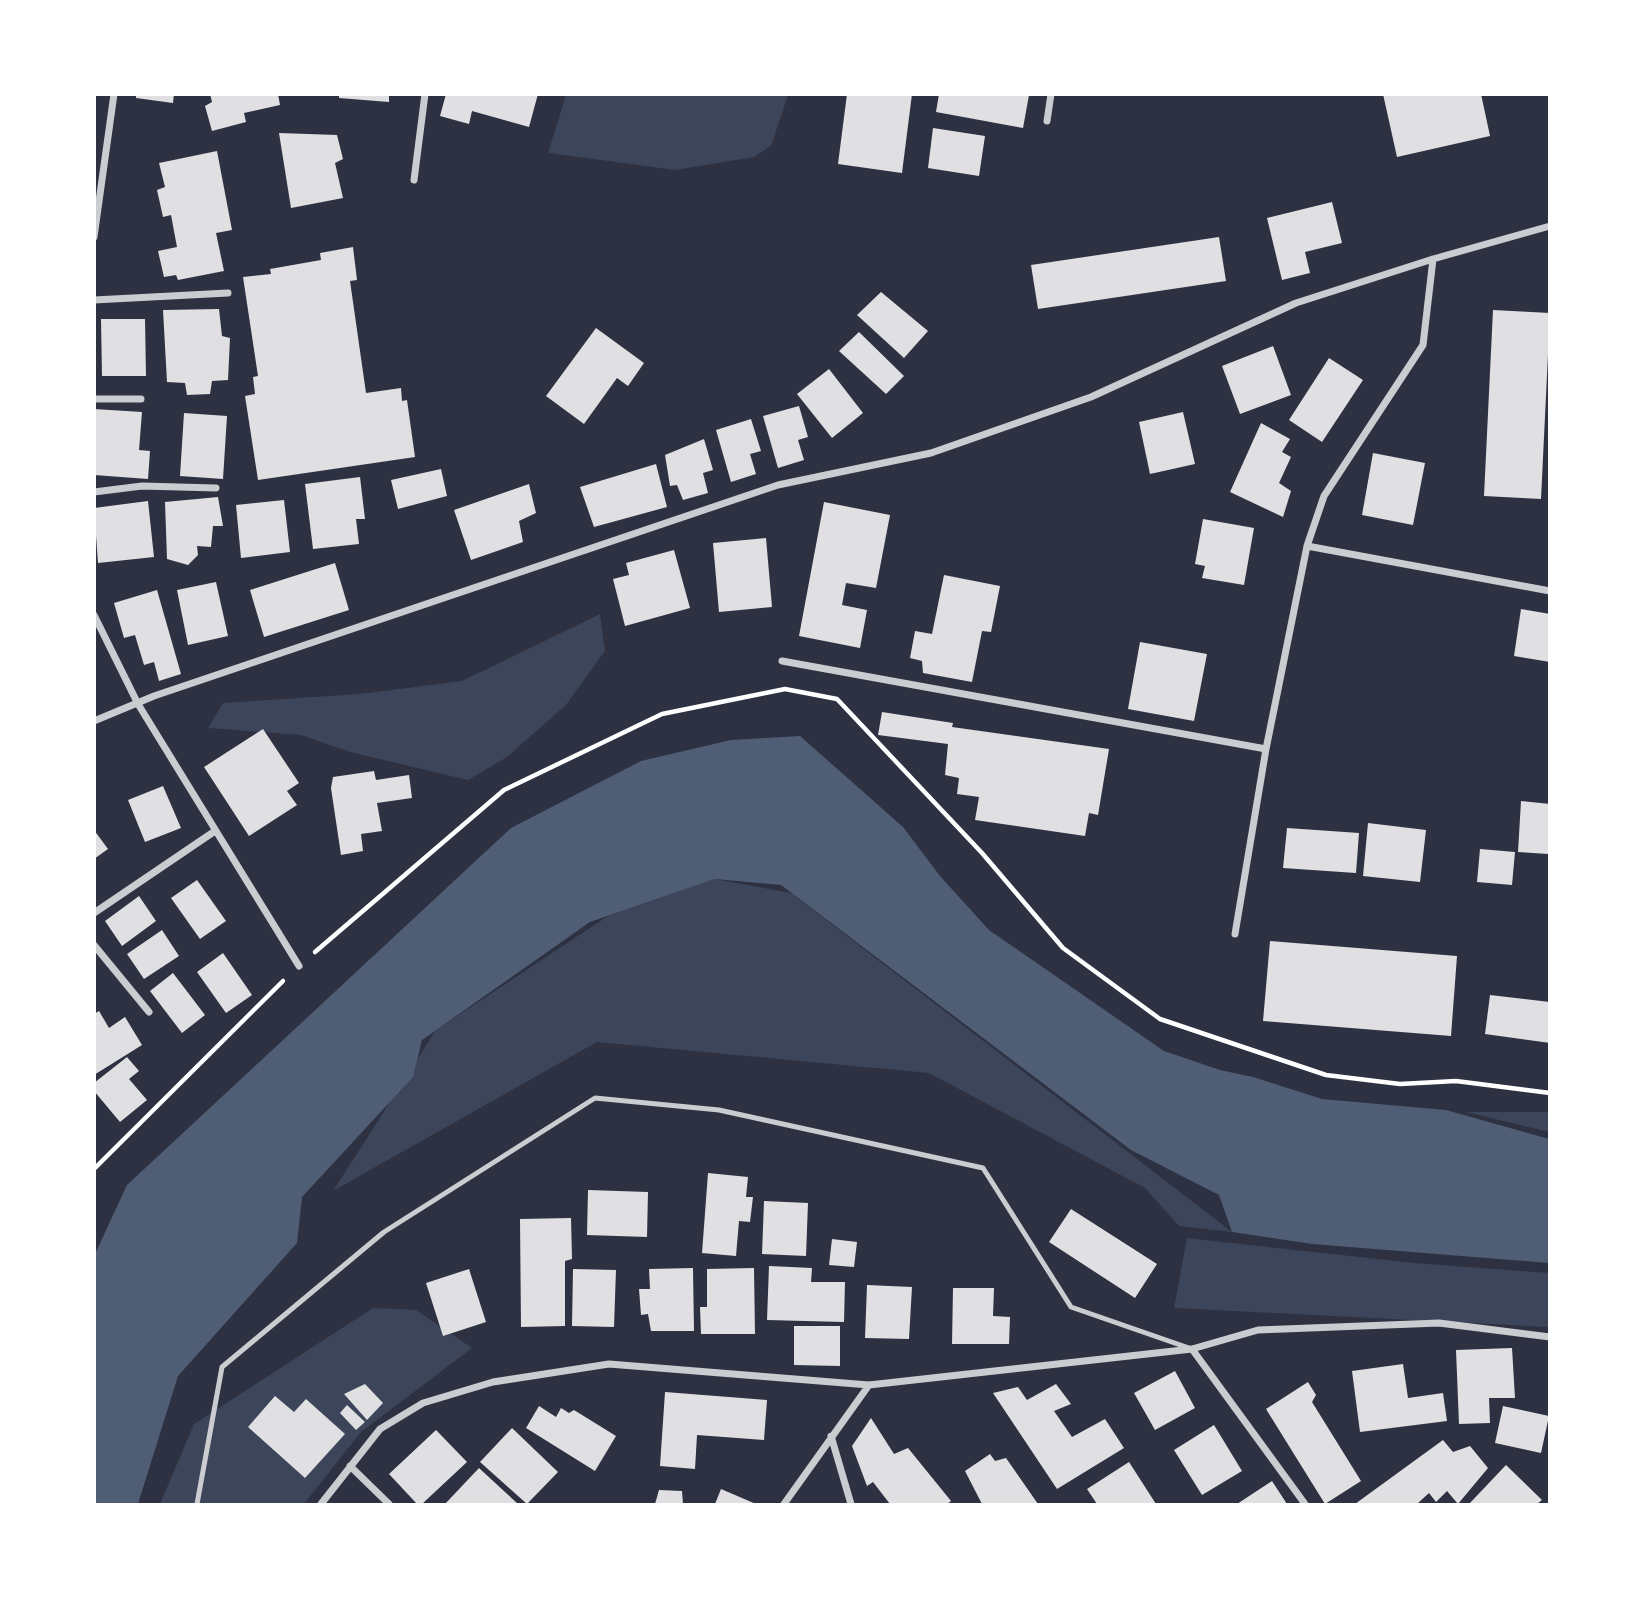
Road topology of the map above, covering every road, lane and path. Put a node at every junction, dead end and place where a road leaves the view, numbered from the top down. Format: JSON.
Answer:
{"nodes":[{"id":1,"x":114,"y":94,"type":"edge"},
{"id":2,"x":425,"y":94,"type":"edge"},
{"id":3,"x":1051,"y":94,"type":"edge"},
{"id":4,"x":1047,"y":121,"type":"dead end"},
{"id":5,"x":414,"y":180,"type":"dead end"},
{"id":6,"x":1549,"y":226,"type":"edge"},
{"id":7,"x":94,"y":237,"type":"edge"},
{"id":8,"x":1433,"y":259,"type":"junction"},
{"id":9,"x":228,"y":293,"type":"dead end"},
{"id":10,"x":94,"y":300,"type":"edge"},
{"id":11,"x":141,"y":398,"type":"dead end"},
{"id":12,"x":94,"y":399,"type":"edge"},
{"id":13,"x":216,"y":488,"type":"dead end"},
{"id":14,"x":94,"y":492,"type":"edge"},
{"id":15,"x":1307,"y":546,"type":"junction"},
{"id":16,"x":1549,"y":591,"type":"edge"},
{"id":17,"x":94,"y":615,"type":"edge"},
{"id":18,"x":782,"y":661,"type":"dead end"},
{"id":19,"x":138,"y":704,"type":"junction"},
{"id":20,"x":94,"y":721,"type":"edge"},
{"id":21,"x":1266,"y":749,"type":"junction"},
{"id":22,"x":215,"y":831,"type":"junction"},
{"id":23,"x":94,"y":913,"type":"edge"},
{"id":24,"x":1235,"y":934,"type":"dead end"},
{"id":25,"x":94,"y":945,"type":"edge"},
{"id":26,"x":299,"y":965,"type":"junction"},
{"id":27,"x":149,"y":1012,"type":"dead end"},
{"id":28,"x":1549,"y":1093,"type":"edge"},
{"id":29,"x":94,"y":1169,"type":"edge"},
{"id":30,"x":1549,"y":1338,"type":"edge"},
{"id":31,"x":1192,"y":1349,"type":"junction"},
{"id":32,"x":869,"y":1385,"type":"junction"},
{"id":33,"x":831,"y":1436,"type":"junction"},
{"id":34,"x":350,"y":1466,"type":"junction"},
{"id":35,"x":197,"y":1504,"type":"edge"},
{"id":36,"x":321,"y":1504,"type":"edge"},
{"id":37,"x":389,"y":1504,"type":"edge"},
{"id":38,"x":785,"y":1504,"type":"edge"},
{"id":39,"x":851,"y":1504,"type":"edge"},
{"id":40,"x":1305,"y":1504,"type":"edge"}],
"edges":[{"from":1,"to":7,"type":"street"},
{"from":2,"to":5,"type":"street"},
{"from":3,"to":4,"type":"street"},
{"from":6,"to":8,"type":"street"},
{"from":8,"to":15,"type":"street"},
{"from":8,"to":19,"type":"street"},
{"from":9,"to":10,"type":"street"},
{"from":11,"to":12,"type":"street"},
{"from":13,"to":14,"type":"street"},
{"from":15,"to":16,"type":"street"},
{"from":15,"to":21,"type":"street"},
{"from":17,"to":19,"type":"street"},
{"from":18,"to":21,"type":"street"},
{"from":19,"to":20,"type":"street"},
{"from":19,"to":22,"type":"street"},
{"from":21,"to":24,"type":"street"},
{"from":22,"to":23,"type":"street"},
{"from":22,"to":26,"type":"street"},
{"from":25,"to":27,"type":"street"},
{"from":26,"to":28,"type":"path"},
{"from":26,"to":29,"type":"path"},
{"from":30,"to":31,"type":"street"},
{"from":31,"to":32,"type":"street"},
{"from":31,"to":35,"type":"lane"},
{"from":31,"to":40,"type":"street"},
{"from":32,"to":33,"type":"street"},
{"from":32,"to":34,"type":"street"},
{"from":33,"to":38,"type":"street"},
{"from":33,"to":39,"type":"street"},
{"from":34,"to":36,"type":"street"},
{"from":34,"to":37,"type":"street"}]}
